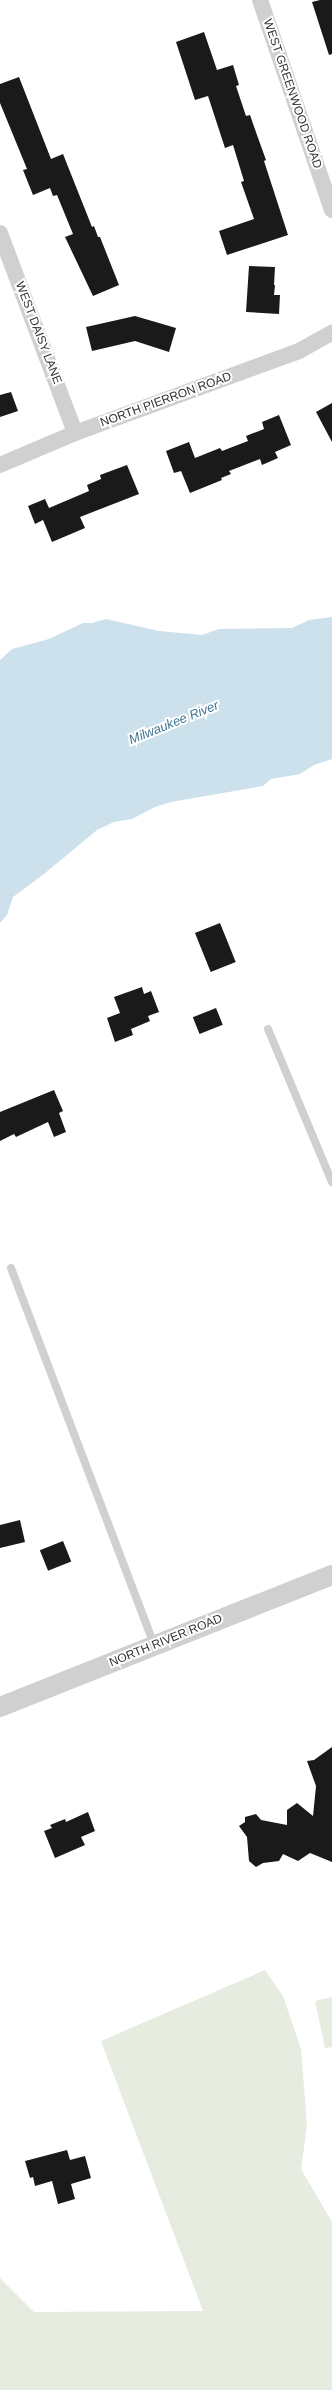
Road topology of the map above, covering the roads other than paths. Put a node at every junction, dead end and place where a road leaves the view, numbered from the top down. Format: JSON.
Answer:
{"nodes":[{"id":1,"x":260,"y":0,"type":"edge"},
{"id":2,"x":332,"y":210,"type":"edge"},
{"id":3,"x":0,"y":233,"type":"edge"},
{"id":4,"x":332,"y":333,"type":"edge"},
{"id":5,"x":75,"y":433,"type":"junction"},
{"id":6,"x":0,"y":465,"type":"edge"},
{"id":7,"x":268,"y":1029,"type":"dead end"},
{"id":8,"x":332,"y":1182,"type":"edge"},
{"id":9,"x":11,"y":1268,"type":"dead end"},
{"id":10,"x":330,"y":1580,"type":"edge"},
{"id":11,"x":154,"y":1646,"type":"junction"},
{"id":12,"x":0,"y":1707,"type":"edge"}],
"edges":[{"from":1,"to":2,"type":"street","name":"WEST GREENWOOD ROAD"},
{"from":3,"to":5,"type":"street","name":"WEST DAISY LANE"},
{"from":4,"to":5,"type":"street","name":"NORTH PIERRON ROAD"},
{"from":5,"to":6,"type":"street","name":"NORTH PIERRON ROAD"},
{"from":7,"to":8,"type":"lane"},
{"from":9,"to":11,"type":"lane"},
{"from":10,"to":11,"type":"street","name":"NORTH RIVER ROAD"},
{"from":11,"to":12,"type":"street","name":"NORTH RIVER ROAD"}]}
